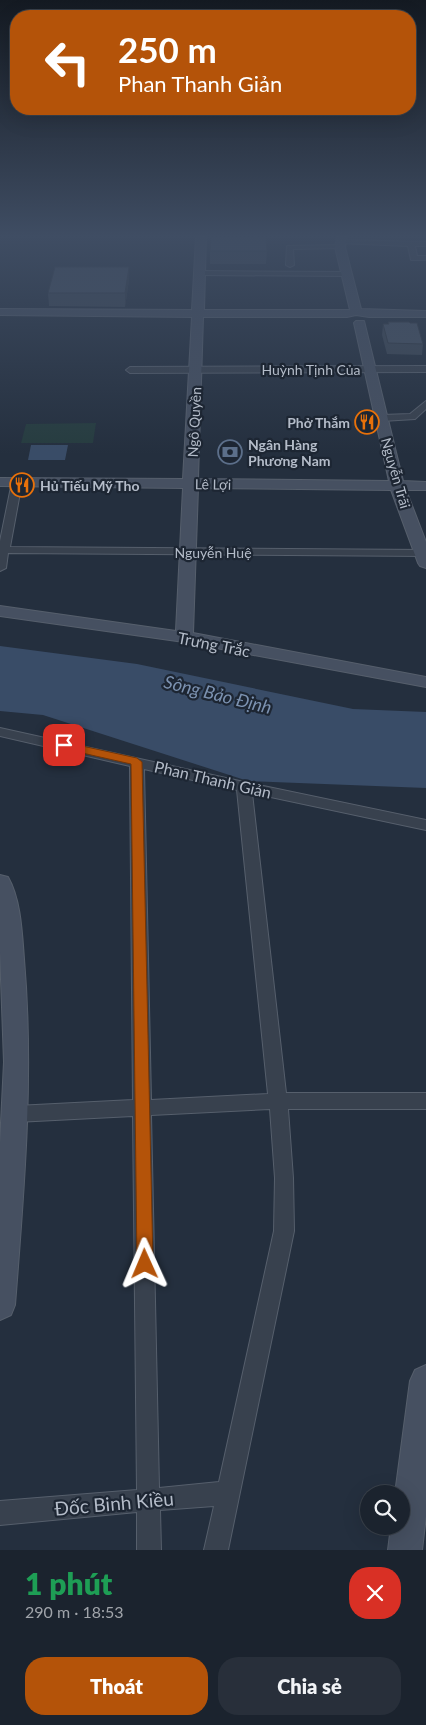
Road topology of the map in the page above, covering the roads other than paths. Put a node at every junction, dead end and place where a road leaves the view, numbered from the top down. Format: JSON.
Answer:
{"nodes":[{"id":1,"x":198,"y":309,"type":"edge"},
{"id":2,"x":356,"y":309,"type":"edge"},
{"id":3,"x":0,"y":312,"type":"edge"},
{"id":4,"x":426,"y":314,"type":"edge"},
{"id":5,"x":197,"y":316,"type":"junction"},
{"id":6,"x":358,"y":317,"type":"junction"},
{"id":7,"x":0,"y":320,"type":"edge"},
{"id":8,"x":426,"y":321,"type":"edge"},
{"id":9,"x":196,"y":369,"type":"junction"},
{"id":10,"x":370,"y":369,"type":"junction"},
{"id":11,"x":426,"y":369,"type":"edge"},
{"id":12,"x":130,"y":370,"type":"dead end"},
{"id":13,"x":426,"y":404,"type":"edge"},
{"id":14,"x":382,"y":418,"type":"junction"},
{"id":15,"x":0,"y":482,"type":"edge"},
{"id":16,"x":17,"y":482,"type":"junction"},
{"id":17,"x":191,"y":483,"type":"junction"},
{"id":18,"x":397,"y":486,"type":"junction"},
{"id":19,"x":426,"y":486,"type":"edge"},
{"id":20,"x":2,"y":550,"type":"edge"},
{"id":21,"x":186,"y":552,"type":"junction"},
{"id":22,"x":425,"y":556,"type":"edge"},
{"id":23,"x":0,"y":568,"type":"edge"},
{"id":24,"x":0,"y":611,"type":"edge"},
{"id":25,"x":184,"y":637,"type":"junction"},
{"id":26,"x":426,"y":682,"type":"edge"},
{"id":27,"x":0,"y":732,"type":"edge"},
{"id":28,"x":137,"y":762,"type":"junction"},
{"id":29,"x":244,"y":787,"type":"junction"},
{"id":30,"x":426,"y":825,"type":"edge"},
{"id":31,"x":0,"y":883,"type":"edge"},
{"id":32,"x":278,"y":1101,"type":"junction"},
{"id":33,"x":426,"y":1101,"type":"edge"},
{"id":34,"x":143,"y":1107,"type":"junction"},
{"id":35,"x":16,"y":1114,"type":"junction"},
{"id":36,"x":0,"y":1305,"type":"edge"},
{"id":37,"x":426,"y":1382,"type":"edge"},
{"id":38,"x":228,"y":1493,"type":"junction"},
{"id":39,"x":148,"y":1499,"type":"junction"},
{"id":40,"x":0,"y":1513,"type":"edge"},
{"id":41,"x":148,"y":1550,"type":"edge"},
{"id":42,"x":216,"y":1550,"type":"edge"},
{"id":43,"x":405,"y":1550,"type":"edge"}],
"edges":[{"from":1,"to":5,"type":"main road","name":"Ngô Quyền"},
{"from":2,"to":6,"type":"main road","name":"Nguyễn Trãi"},
{"from":3,"to":5,"type":"main road"},
{"from":4,"to":6,"type":"main road"},
{"from":5,"to":6,"type":"main road"},
{"from":5,"to":7,"type":"main road"},
{"from":5,"to":9,"type":"main road","name":"Ngô Quyền"},
{"from":6,"to":8,"type":"main road"},
{"from":6,"to":10,"type":"main road","name":"Nguyễn Trãi"},
{"from":9,"to":10,"type":"street","name":"Huỳnh Tịnh Của"},
{"from":9,"to":12,"type":"street","name":"Huỳnh Tịnh Của"},
{"from":9,"to":17,"type":"main road","name":"Ngô Quyền"},
{"from":10,"to":11,"type":"street","name":"Huỳnh Tịnh Của"},
{"from":10,"to":14,"type":"main road","name":"Nguyễn Trãi"},
{"from":13,"to":14,"type":"street"},
{"from":14,"to":18,"type":"main road","name":"Nguyễn Trãi"},
{"from":15,"to":16,"type":"main road","name":"Lê Lợi"},
{"from":16,"to":17,"type":"main road","name":"Lê Lợi"},
{"from":16,"to":20,"type":"street"},
{"from":17,"to":18,"type":"main road","name":"Lê Lợi"},
{"from":17,"to":21,"type":"main road","name":"Ngô Quyền"},
{"from":18,"to":19,"type":"main road","name":"Lê Lợi"},
{"from":18,"to":22,"type":"main road","name":"Nguyễn Trãi"},
{"from":20,"to":21,"type":"street","name":"Nguyễn Huệ"},
{"from":20,"to":23,"type":"street"},
{"from":21,"to":22,"type":"street","name":"Nguyễn Huệ"},
{"from":21,"to":25,"type":"main road","name":"Ngô Quyền"},
{"from":24,"to":25,"type":"main road","name":"Trưng Trắc"},
{"from":25,"to":26,"type":"main road","name":"Trưng Trắc"},
{"from":27,"to":28,"type":"street","name":"Phan Thanh Giản"},
{"from":28,"to":29,"type":"street","name":"Phan Thanh Giản"},
{"from":28,"to":34,"type":"street"},
{"from":29,"to":30,"type":"street","name":"Phan Thanh Giản"},
{"from":29,"to":32,"type":"street"},
{"from":31,"to":35,"type":"main road"},
{"from":32,"to":33,"type":"street"},
{"from":32,"to":34,"type":"street"},
{"from":32,"to":38,"type":"street"},
{"from":34,"to":35,"type":"street"},
{"from":34,"to":39,"type":"street"},
{"from":35,"to":36,"type":"main road"},
{"from":37,"to":43,"type":"main road"},
{"from":38,"to":39,"type":"street","name":"Đốc Binh Kiều"},
{"from":38,"to":42,"type":"street"},
{"from":39,"to":40,"type":"street","name":"Đốc Binh Kiều"},
{"from":39,"to":41,"type":"street"}]}
